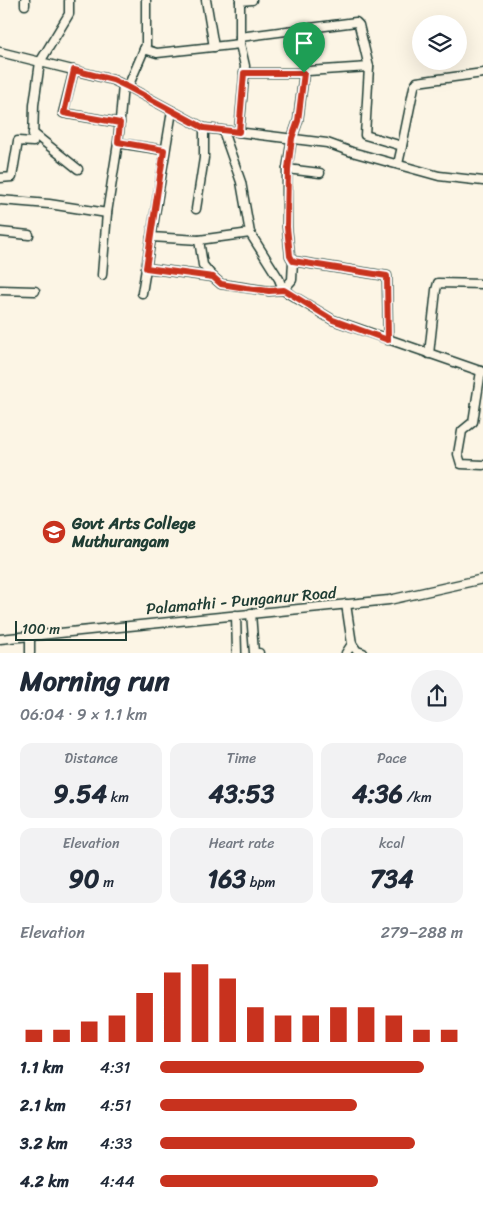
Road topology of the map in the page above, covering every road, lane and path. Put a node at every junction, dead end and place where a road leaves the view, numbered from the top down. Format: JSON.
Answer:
{"nodes":[{"id":1,"x":69,"y":0,"type":"edge"},
{"id":2,"x":146,"y":0,"type":"edge"},
{"id":3,"x":206,"y":0,"type":"edge"},
{"id":4,"x":252,"y":0,"type":"edge"},
{"id":5,"x":240,"y":1,"type":"edge"},
{"id":6,"x":240,"y":40,"type":"junction"},
{"id":7,"x":214,"y":47,"type":"junction"},
{"id":8,"x":144,"y":49,"type":"junction"},
{"id":9,"x":0,"y":52,"type":"edge"},
{"id":10,"x":40,"y":62,"type":"junction"},
{"id":11,"x":369,"y":66,"type":"junction"},
{"id":12,"x":74,"y":70,"type":"junction"},
{"id":13,"x":244,"y":73,"type":"junction"},
{"id":14,"x":304,"y":73,"type":"junction"},
{"id":15,"x":483,"y":73,"type":"edge"},
{"id":16,"x":126,"y":86,"type":"junction"},
{"id":17,"x":172,"y":111,"type":"junction"},
{"id":18,"x":120,"y":123,"type":"junction"},
{"id":19,"x":204,"y":128,"type":"junction"},
{"id":20,"x":223,"y":131,"type":"junction"},
{"id":21,"x":239,"y":132,"type":"junction"},
{"id":22,"x":33,"y":133,"type":"junction"},
{"id":23,"x":292,"y":138,"type":"junction"},
{"id":24,"x":118,"y":142,"type":"junction"},
{"id":25,"x":402,"y":146,"type":"junction"},
{"id":26,"x":164,"y":150,"type":"junction"},
{"id":27,"x":398,"y":164,"type":"junction"},
{"id":28,"x":78,"y":169,"type":"dead end"},
{"id":29,"x":288,"y":169,"type":"junction"},
{"id":30,"x":320,"y":173,"type":"dead end"},
{"id":31,"x":0,"y":178,"type":"edge"},
{"id":32,"x":483,"y":181,"type":"edge"},
{"id":33,"x":0,"y":200,"type":"edge"},
{"id":34,"x":196,"y":208,"type":"dead end"},
{"id":35,"x":107,"y":213,"type":"junction"},
{"id":36,"x":0,"y":232,"type":"edge"},
{"id":37,"x":250,"y":233,"type":"junction"},
{"id":38,"x":29,"y":235,"type":"dead end"},
{"id":39,"x":151,"y":237,"type":"junction"},
{"id":40,"x":199,"y":240,"type":"junction"},
{"id":41,"x":293,"y":261,"type":"junction"},
{"id":42,"x":146,"y":268,"type":"junction"},
{"id":43,"x":102,"y":275,"type":"dead end"},
{"id":44,"x":213,"y":277,"type":"junction"},
{"id":45,"x":483,"y":284,"type":"edge"},
{"id":46,"x":0,"y":290,"type":"edge"},
{"id":47,"x":284,"y":290,"type":"junction"},
{"id":48,"x":35,"y":291,"type":"dead end"},
{"id":49,"x":142,"y":293,"type":"dead end"},
{"id":50,"x":388,"y":340,"type":"junction"},
{"id":51,"x":429,"y":354,"type":"junction"},
{"id":52,"x":482,"y":371,"type":"edge"},
{"id":53,"x":483,"y":465,"type":"edge"},
{"id":54,"x":483,"y":579,"type":"edge"},
{"id":55,"x":346,"y":604,"type":"junction"},
{"id":56,"x":251,"y":613,"type":"junction"},
{"id":57,"x":236,"y":615,"type":"junction"},
{"id":58,"x":30,"y":635,"type":"junction"},
{"id":59,"x":0,"y":638,"type":"edge"},
{"id":60,"x":352,"y":644,"type":"junction"},
{"id":61,"x":30,"y":653,"type":"edge"},
{"id":62,"x":237,"y":653,"type":"edge"},
{"id":63,"x":259,"y":653,"type":"edge"},
{"id":64,"x":346,"y":653,"type":"edge"},
{"id":65,"x":363,"y":653,"type":"edge"}],
"edges":[{"from":1,"to":10,"type":"street"},
{"from":2,"to":8,"type":"street"},
{"from":3,"to":7,"type":"street"},
{"from":4,"to":5,"type":"street"},
{"from":5,"to":6,"type":"street"},
{"from":6,"to":7,"type":"street"},
{"from":6,"to":11,"type":"street"},
{"from":6,"to":13,"type":"street"},
{"from":7,"to":8,"type":"street"},
{"from":8,"to":16,"type":"street"},
{"from":9,"to":10,"type":"street"},
{"from":10,"to":12,"type":"street"},
{"from":10,"to":22,"type":"street"},
{"from":11,"to":14,"type":"street"},
{"from":11,"to":25,"type":"street"},
{"from":12,"to":16,"type":"street"},
{"from":12,"to":18,"type":"street"},
{"from":13,"to":14,"type":"street"},
{"from":13,"to":21,"type":"street"},
{"from":14,"to":23,"type":"street"},
{"from":15,"to":25,"type":"street"},
{"from":16,"to":17,"type":"street"},
{"from":16,"to":18,"type":"street"},
{"from":17,"to":19,"type":"street"},
{"from":17,"to":26,"type":"street"},
{"from":18,"to":24,"type":"street"},
{"from":19,"to":20,"type":"street"},
{"from":19,"to":34,"type":"street"},
{"from":20,"to":21,"type":"street"},
{"from":20,"to":37,"type":"street"},
{"from":21,"to":23,"type":"street"},
{"from":22,"to":28,"type":"street"},
{"from":22,"to":31,"type":"street"},
{"from":23,"to":27,"type":"street"},
{"from":23,"to":29,"type":"street"},
{"from":24,"to":26,"type":"street"},
{"from":24,"to":35,"type":"street"},
{"from":25,"to":27,"type":"street"},
{"from":26,"to":39,"type":"street"},
{"from":27,"to":32,"type":"street"},
{"from":29,"to":30,"type":"street"},
{"from":29,"to":41,"type":"street"},
{"from":33,"to":35,"type":"street"},
{"from":35,"to":43,"type":"street"},
{"from":36,"to":38,"type":"street"},
{"from":37,"to":40,"type":"street"},
{"from":37,"to":47,"type":"street"},
{"from":39,"to":40,"type":"street"},
{"from":39,"to":42,"type":"street"},
{"from":40,"to":44,"type":"street"},
{"from":41,"to":47,"type":"street"},
{"from":41,"to":50,"type":"street"},
{"from":42,"to":44,"type":"street"},
{"from":42,"to":49,"type":"street"},
{"from":44,"to":47,"type":"street"},
{"from":45,"to":51,"type":"street"},
{"from":46,"to":48,"type":"street"},
{"from":47,"to":50,"type":"street"},
{"from":50,"to":51,"type":"street"},
{"from":51,"to":52,"type":"street"},
{"from":52,"to":53,"type":"street"},
{"from":54,"to":55,"type":"street","name":"Palamathi - Punganur Road"},
{"from":55,"to":56,"type":"street","name":"Palamathi - Punganur Road"},
{"from":55,"to":60,"type":"street"},
{"from":56,"to":57,"type":"street","name":"Palamathi - Punganur Road"},
{"from":56,"to":63,"type":"street"},
{"from":57,"to":58,"type":"street","name":"Palamathi - Punganur Road"},
{"from":57,"to":62,"type":"street"},
{"from":58,"to":59,"type":"street","name":"Palamathi - Punganur Road"},
{"from":58,"to":61,"type":"street"},
{"from":60,"to":64,"type":"street"},
{"from":60,"to":65,"type":"street"}]}
